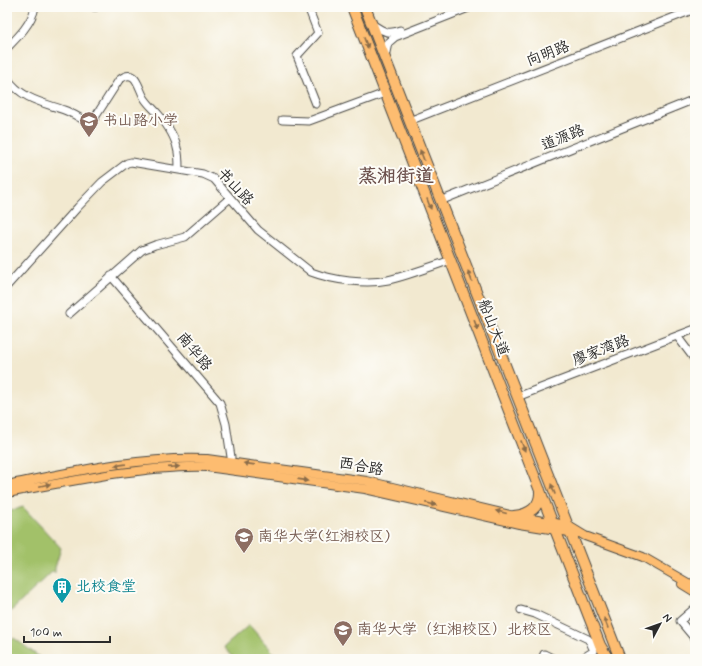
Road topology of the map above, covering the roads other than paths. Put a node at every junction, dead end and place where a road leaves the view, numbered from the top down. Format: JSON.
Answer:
{"nodes":[{"id":1,"x":34,"y":7,"type":"edge"},
{"id":2,"x":308,"y":7,"type":"edge"},
{"id":3,"x":352,"y":7,"type":"edge"},
{"id":4,"x":365,"y":7,"type":"edge"},
{"id":5,"x":458,"y":7,"type":"edge"},
{"id":6,"x":471,"y":7,"type":"edge"},
{"id":7,"x":695,"y":9,"type":"edge"},
{"id":8,"x":371,"y":23,"type":"junction"},
{"id":9,"x":7,"y":48,"type":"edge"},
{"id":10,"x":385,"y":57,"type":"junction"},
{"id":11,"x":7,"y":78,"type":"edge"},
{"id":12,"x":386,"y":93,"type":"junction"},
{"id":13,"x":695,"y":99,"type":"edge"},
{"id":14,"x":316,"y":104,"type":"dead end"},
{"id":15,"x":695,"y":104,"type":"edge"},
{"id":16,"x":282,"y":120,"type":"dead end"},
{"id":17,"x":409,"y":122,"type":"junction"},
{"id":18,"x":179,"y":169,"type":"junction"},
{"id":19,"x":230,"y":198,"type":"junction"},
{"id":20,"x":441,"y":203,"type":"junction"},
{"id":21,"x":451,"y":260,"type":"junction"},
{"id":22,"x":111,"y":276,"type":"junction"},
{"id":23,"x":7,"y":286,"type":"edge"},
{"id":24,"x":69,"y":314,"type":"dead end"},
{"id":25,"x":695,"y":329,"type":"edge"},
{"id":26,"x":677,"y":336,"type":"junction"},
{"id":27,"x":695,"y":360,"type":"edge"},
{"id":28,"x":517,"y":397,"type":"junction"},
{"id":29,"x":231,"y":457,"type":"dead end"},
{"id":30,"x":7,"y":486,"type":"edge"},
{"id":31,"x":540,"y":488,"type":"junction"},
{"id":32,"x":7,"y":493,"type":"edge"},
{"id":33,"x":517,"y":520,"type":"junction"},
{"id":34,"x":555,"y":527,"type":"junction"},
{"id":35,"x":568,"y":529,"type":"junction"},
{"id":36,"x":567,"y":558,"type":"junction"},
{"id":37,"x":695,"y":584,"type":"edge"},
{"id":38,"x":695,"y":592,"type":"edge"},
{"id":39,"x":695,"y":608,"type":"edge"},
{"id":40,"x":521,"y":610,"type":"dead end"},
{"id":41,"x":594,"y":640,"type":"junction"},
{"id":42,"x":695,"y":640,"type":"edge"},
{"id":43,"x":542,"y":659,"type":"edge"},
{"id":44,"x":554,"y":659,"type":"edge"},
{"id":45,"x":581,"y":659,"type":"edge"},
{"id":46,"x":608,"y":659,"type":"edge"},
{"id":47,"x":620,"y":659,"type":"edge"}],
"edges":[{"from":1,"to":9,"type":"street"},
{"from":2,"to":14,"type":"street"},
{"from":3,"to":12,"type":"highway","name":"船山大道","one_way":true},
{"from":4,"to":8,"type":"highway","name":"船山大道"},
{"from":5,"to":8,"type":"street"},
{"from":6,"to":10,"type":"street"},
{"from":7,"to":17,"type":"street","name":"向明路"},
{"from":8,"to":10,"type":"highway","name":"船山大道"},
{"from":10,"to":17,"type":"highway","name":"船山大道"},
{"from":11,"to":18,"type":"street"},
{"from":12,"to":16,"type":"street"},
{"from":12,"to":21,"type":"highway","name":"船山大道","one_way":true},
{"from":13,"to":20,"type":"street","name":"道源路"},
{"from":15,"to":20,"type":"street","name":"道源路"},
{"from":20,"to":17,"type":"highway","name":"船山大道","one_way":true},
{"from":18,"to":19,"type":"street","name":"书山路"},
{"from":18,"to":23,"type":"street","name":"书山路"},
{"from":19,"to":21,"type":"street","name":"书山路"},
{"from":19,"to":22,"type":"street"},
{"from":28,"to":20,"type":"highway","name":"船山大道","one_way":true},
{"from":21,"to":31,"type":"highway","name":"船山大道","one_way":true},
{"from":22,"to":24,"type":"street"},
{"from":22,"to":29,"type":"street","name":"南华路"},
{"from":25,"to":26,"type":"street","name":"廖家湾路"},
{"from":26,"to":27,"type":"street"},
{"from":26,"to":28,"type":"street","name":"廖家湾路"},
{"from":35,"to":28,"type":"highway","name":"船山大道","one_way":true},
{"from":33,"to":30,"type":"main road","name":"西合路","one_way":true},
{"from":31,"to":33,"type":"highway"},
{"from":31,"to":34,"type":"highway","name":"船山大道"},
{"from":32,"to":33,"type":"main road","name":"西合路","one_way":true},
{"from":33,"to":34,"type":"main road","name":"西合路"},
{"from":33,"to":36,"type":"main road"},
{"from":34,"to":35,"type":"main road","name":"西合路"},
{"from":34,"to":36,"type":"highway","name":"船山大道"},
{"from":35,"to":37,"type":"main road","name":"西合路"},
{"from":35,"to":38,"type":"main road","name":"西合路"},
{"from":47,"to":35,"type":"highway","name":"船山大道","one_way":true},
{"from":36,"to":41,"type":"highway","name":"船山大道"},
{"from":39,"to":42,"type":"street"},
{"from":40,"to":41,"type":"street"},
{"from":41,"to":45,"type":"street"},
{"from":41,"to":46,"type":"highway","name":"船山大道"},
{"from":43,"to":44,"type":"street"}]}
